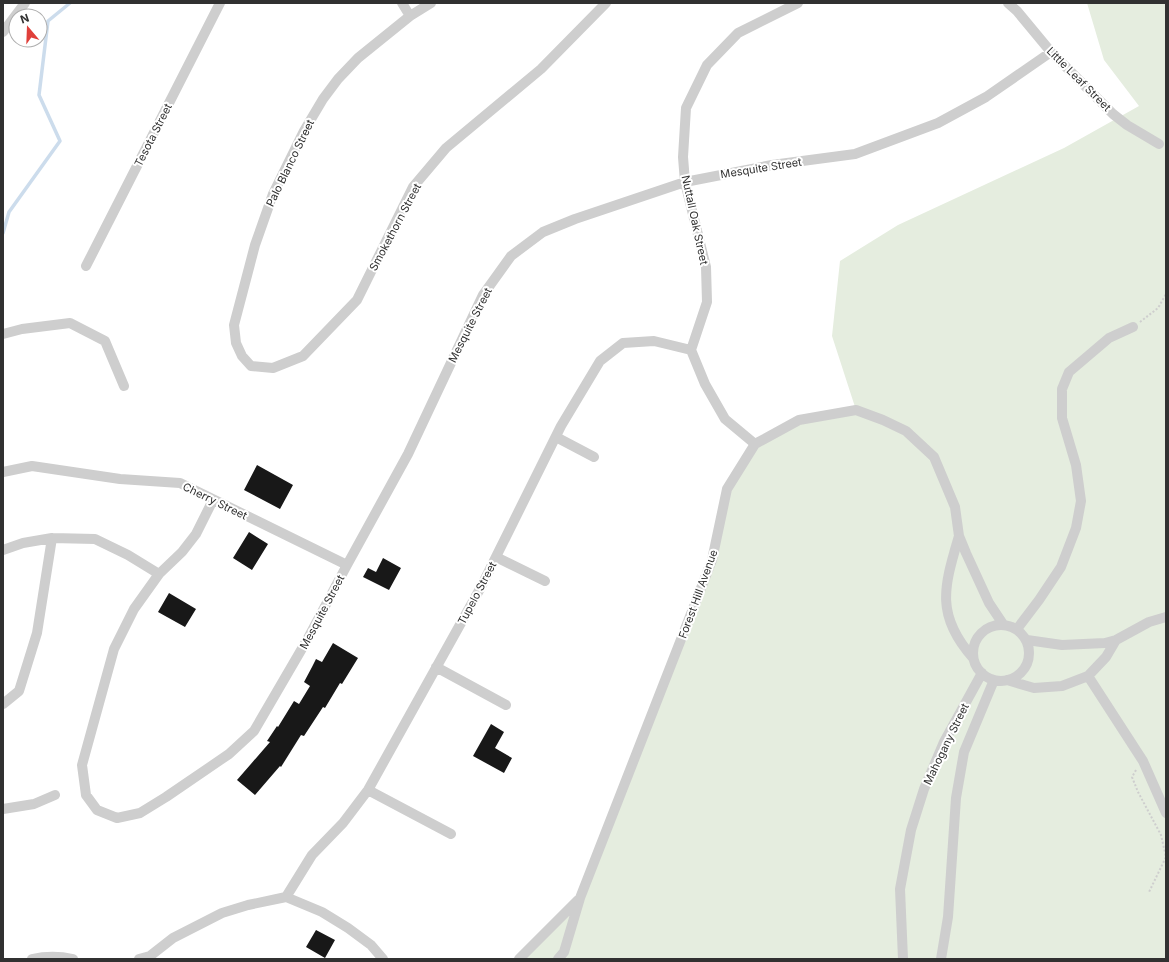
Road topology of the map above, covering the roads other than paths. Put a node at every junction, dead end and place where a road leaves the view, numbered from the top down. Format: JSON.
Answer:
{"nodes":[{"id":1,"x":24,"y":3,"type":"edge"},
{"id":2,"x":220,"y":3,"type":"edge"},
{"id":3,"x":402,"y":3,"type":"edge"},
{"id":4,"x":431,"y":3,"type":"edge"},
{"id":5,"x":606,"y":3,"type":"edge"},
{"id":6,"x":798,"y":3,"type":"edge"},
{"id":7,"x":1008,"y":3,"type":"edge"},
{"id":8,"x":410,"y":16,"type":"junction"},
{"id":9,"x":3,"y":32,"type":"edge"},
{"id":10,"x":1051,"y":52,"type":"junction"},
{"id":11,"x":1159,"y":144,"type":"dead end"},
{"id":12,"x":685,"y":182,"type":"junction"},
{"id":13,"x":86,"y":266,"type":"dead end"},
{"id":14,"x":1133,"y":327,"type":"road end"},
{"id":15,"x":3,"y":334,"type":"edge"},
{"id":16,"x":691,"y":350,"type":"junction"},
{"id":17,"x":251,"y":366,"type":"joint"},
{"id":18,"x":124,"y":386,"type":"dead end"},
{"id":19,"x":556,"y":437,"type":"junction"},
{"id":20,"x":755,"y":444,"type":"junction"},
{"id":21,"x":594,"y":457,"type":"dead end"},
{"id":22,"x":3,"y":472,"type":"edge"},
{"id":23,"x":213,"y":500,"type":"junction"},
{"id":24,"x":959,"y":536,"type":"junction"},
{"id":25,"x":52,"y":538,"type":"junction"},
{"id":26,"x":3,"y":550,"type":"edge"},
{"id":27,"x":496,"y":557,"type":"junction"},
{"id":28,"x":347,"y":565,"type":"junction"},
{"id":29,"x":160,"y":574,"type":"junction"},
{"id":30,"x":545,"y":582,"type":"dead end"},
{"id":31,"x":1166,"y":617,"type":"edge"},
{"id":32,"x":1003,"y":624,"type":"junction"},
{"id":33,"x":1017,"y":629,"type":"junction"},
{"id":34,"x":1027,"y":640,"type":"junction"},
{"id":35,"x":1116,"y":640,"type":"junction"},
{"id":36,"x":974,"y":658,"type":"junction"},
{"id":37,"x":436,"y":667,"type":"junction"},
{"id":38,"x":982,"y":673,"type":"junction"},
{"id":39,"x":1088,"y":676,"type":"junction"},
{"id":40,"x":994,"y":680,"type":"junction"},
{"id":41,"x":1007,"y":680,"type":"junction"},
{"id":42,"x":3,"y":704,"type":"edge"},
{"id":43,"x":506,"y":705,"type":"dead end"},
{"id":44,"x":368,"y":790,"type":"junction"},
{"id":45,"x":55,"y":795,"type":"dead end"},
{"id":46,"x":3,"y":809,"type":"edge"},
{"id":47,"x":1166,"y":813,"type":"edge"},
{"id":48,"x":451,"y":834,"type":"dead end"},
{"id":49,"x":286,"y":897,"type":"junction"},
{"id":50,"x":580,"y":898,"type":"junction"},
{"id":51,"x":150,"y":957,"type":"edge"},
{"id":52,"x":32,"y":959,"type":"edge"},
{"id":53,"x":73,"y":959,"type":"edge"},
{"id":54,"x":139,"y":959,"type":"edge"},
{"id":55,"x":383,"y":959,"type":"edge"},
{"id":56,"x":519,"y":959,"type":"edge"},
{"id":57,"x":558,"y":959,"type":"edge"},
{"id":58,"x":903,"y":959,"type":"edge"},
{"id":59,"x":942,"y":959,"type":"edge"}],
"edges":[{"from":1,"to":9,"type":"street"},
{"from":2,"to":13,"type":"street","name":"Tesota Street"},
{"from":3,"to":8,"type":"street"},
{"from":4,"to":8,"type":"street","name":"Palo Blanco Street"},
{"from":5,"to":17,"type":"street","name":"Smokethorn Street"},
{"from":6,"to":12,"type":"street","name":"Nuttall Oak Street"},
{"from":7,"to":10,"type":"street","name":"Little Leaf Street"},
{"from":8,"to":17,"type":"street","name":"Palo Blanco Street"},
{"from":10,"to":11,"type":"street","name":"Little Leaf Street"},
{"from":10,"to":12,"type":"street","name":"Mesquite Street"},
{"from":12,"to":16,"type":"street","name":"Nuttall Oak Street"},
{"from":12,"to":28,"type":"street","name":"Mesquite Street"},
{"from":14,"to":33,"type":"street"},
{"from":15,"to":18,"type":"street"},
{"from":16,"to":19,"type":"street","name":"Tupelo Street"},
{"from":16,"to":20,"type":"street"},
{"from":19,"to":21,"type":"street"},
{"from":19,"to":27,"type":"street","name":"Tupelo Street"},
{"from":20,"to":24,"type":"street","name":"Forest Hill Avenue"},
{"from":20,"to":50,"type":"street","name":"Forest Hill Avenue"},
{"from":22,"to":23,"type":"street","name":"Cherry Street"},
{"from":23,"to":28,"type":"street","name":"Cherry Street"},
{"from":23,"to":29,"type":"street"},
{"from":24,"to":32,"type":"street","name":"Forest Hill Avenue"},
{"from":24,"to":36,"type":"street","name":"Forest Hill Avenue"},
{"from":25,"to":26,"type":"street"},
{"from":25,"to":29,"type":"street"},
{"from":25,"to":42,"type":"street"},
{"from":27,"to":30,"type":"street"},
{"from":27,"to":37,"type":"street","name":"Tupelo Street"},
{"from":28,"to":29,"type":"street","name":"Mesquite Street"},
{"from":31,"to":35,"type":"street"},
{"from":32,"to":33,"type":"street"},
{"from":32,"to":36,"type":"street"},
{"from":33,"to":34,"type":"street"},
{"from":34,"to":35,"type":"street"},
{"from":34,"to":41,"type":"street"},
{"from":35,"to":39,"type":"street"},
{"from":36,"to":38,"type":"street"},
{"from":37,"to":43,"type":"street"},
{"from":37,"to":44,"type":"street","name":"Tupelo Street"},
{"from":38,"to":40,"type":"street"},
{"from":38,"to":58,"type":"street","name":"Mahogany Street"},
{"from":39,"to":41,"type":"street"},
{"from":39,"to":47,"type":"street"},
{"from":40,"to":41,"type":"street"},
{"from":40,"to":59,"type":"street","name":"Mahogany Street"},
{"from":44,"to":48,"type":"street"},
{"from":44,"to":49,"type":"street","name":"Tupelo Street"},
{"from":45,"to":46,"type":"street"},
{"from":49,"to":51,"type":"street"},
{"from":49,"to":55,"type":"street"},
{"from":50,"to":56,"type":"street","name":"Forest Hill Avenue"},
{"from":50,"to":57,"type":"street","name":"Forest Hill Avenue"},
{"from":51,"to":54,"type":"street"},
{"from":52,"to":53,"type":"street"}]}
